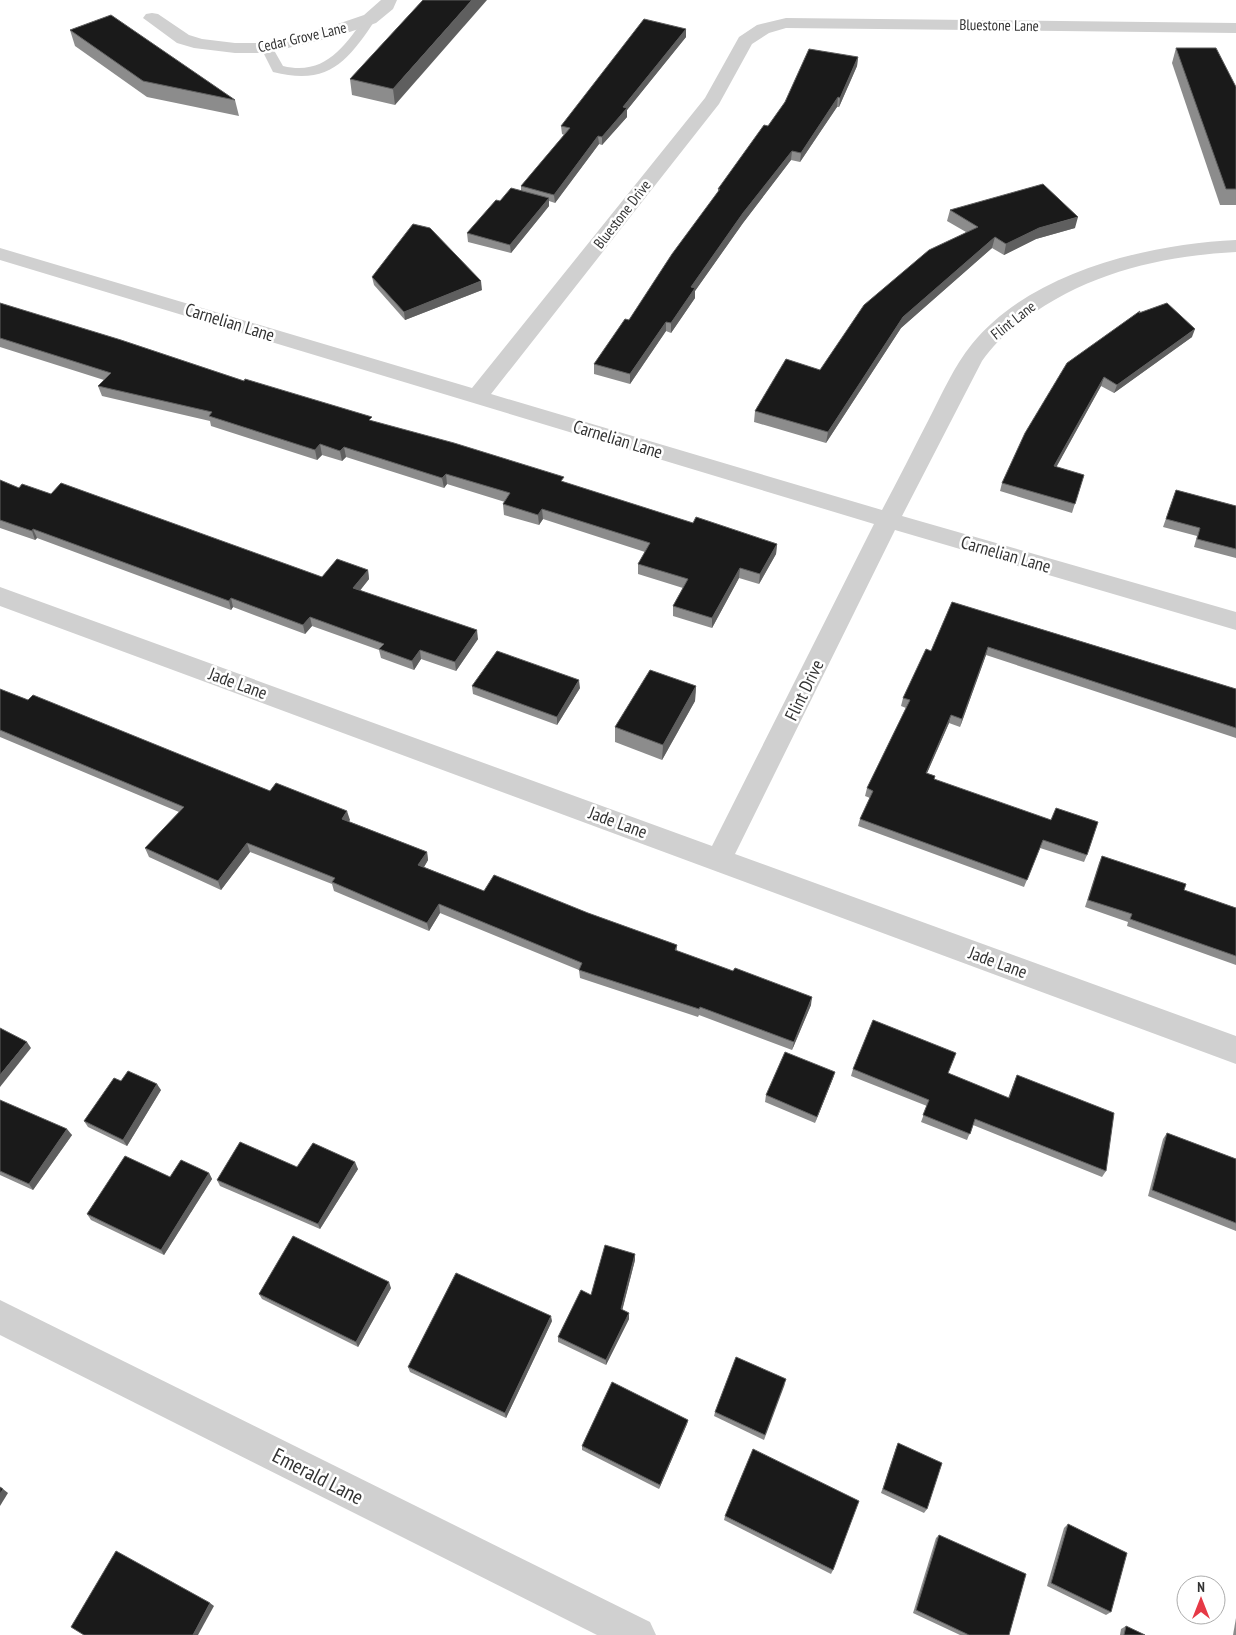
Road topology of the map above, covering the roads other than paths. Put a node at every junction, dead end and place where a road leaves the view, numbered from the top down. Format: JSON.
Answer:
{"nodes":[{"id":1,"x":389,"y":0,"type":"edge"},
{"id":2,"x":152,"y":18,"type":"dead end"},
{"id":3,"x":370,"y":19,"type":"junction"},
{"id":4,"x":1236,"y":28,"type":"edge"},
{"id":5,"x":762,"y":29,"type":"joint"},
{"id":6,"x":267,"y":48,"type":"junction"},
{"id":7,"x":1236,"y":246,"type":"edge"},
{"id":8,"x":0,"y":254,"type":"edge"},
{"id":9,"x":476,"y":396,"type":"junction"},
{"id":10,"x":888,"y":520,"type":"junction"},
{"id":11,"x":0,"y":596,"type":"edge"},
{"id":12,"x":1236,"y":621,"type":"edge"},
{"id":13,"x":719,"y":859,"type":"junction"},
{"id":14,"x":1236,"y":1050,"type":"edge"},
{"id":15,"x":0,"y":1317,"type":"edge"},
{"id":16,"x":637,"y":1635,"type":"edge"}],
"edges":[{"from":1,"to":3,"type":"street","name":"Cedar Grove Lane"},
{"from":2,"to":6,"type":"street","name":"Cedar Grove Lane"},
{"from":3,"to":6,"type":"street","name":"Cedar Grove Lane"},
{"from":3,"to":6,"type":"lane"},
{"from":4,"to":5,"type":"street","name":"Bluestone Lane"},
{"from":5,"to":9,"type":"street","name":"Bluestone Drive"},
{"from":7,"to":10,"type":"street","name":"Flint Lane"},
{"from":8,"to":9,"type":"street","name":"Carnelian Lane"},
{"from":9,"to":10,"type":"street","name":"Carnelian Lane"},
{"from":10,"to":12,"type":"street","name":"Carnelian Lane"},
{"from":10,"to":13,"type":"street","name":"Flint Drive"},
{"from":11,"to":13,"type":"street","name":"Jade Lane"},
{"from":13,"to":14,"type":"street","name":"Jade Lane"},
{"from":15,"to":16,"type":"street","name":"Emerald Lane"}]}
